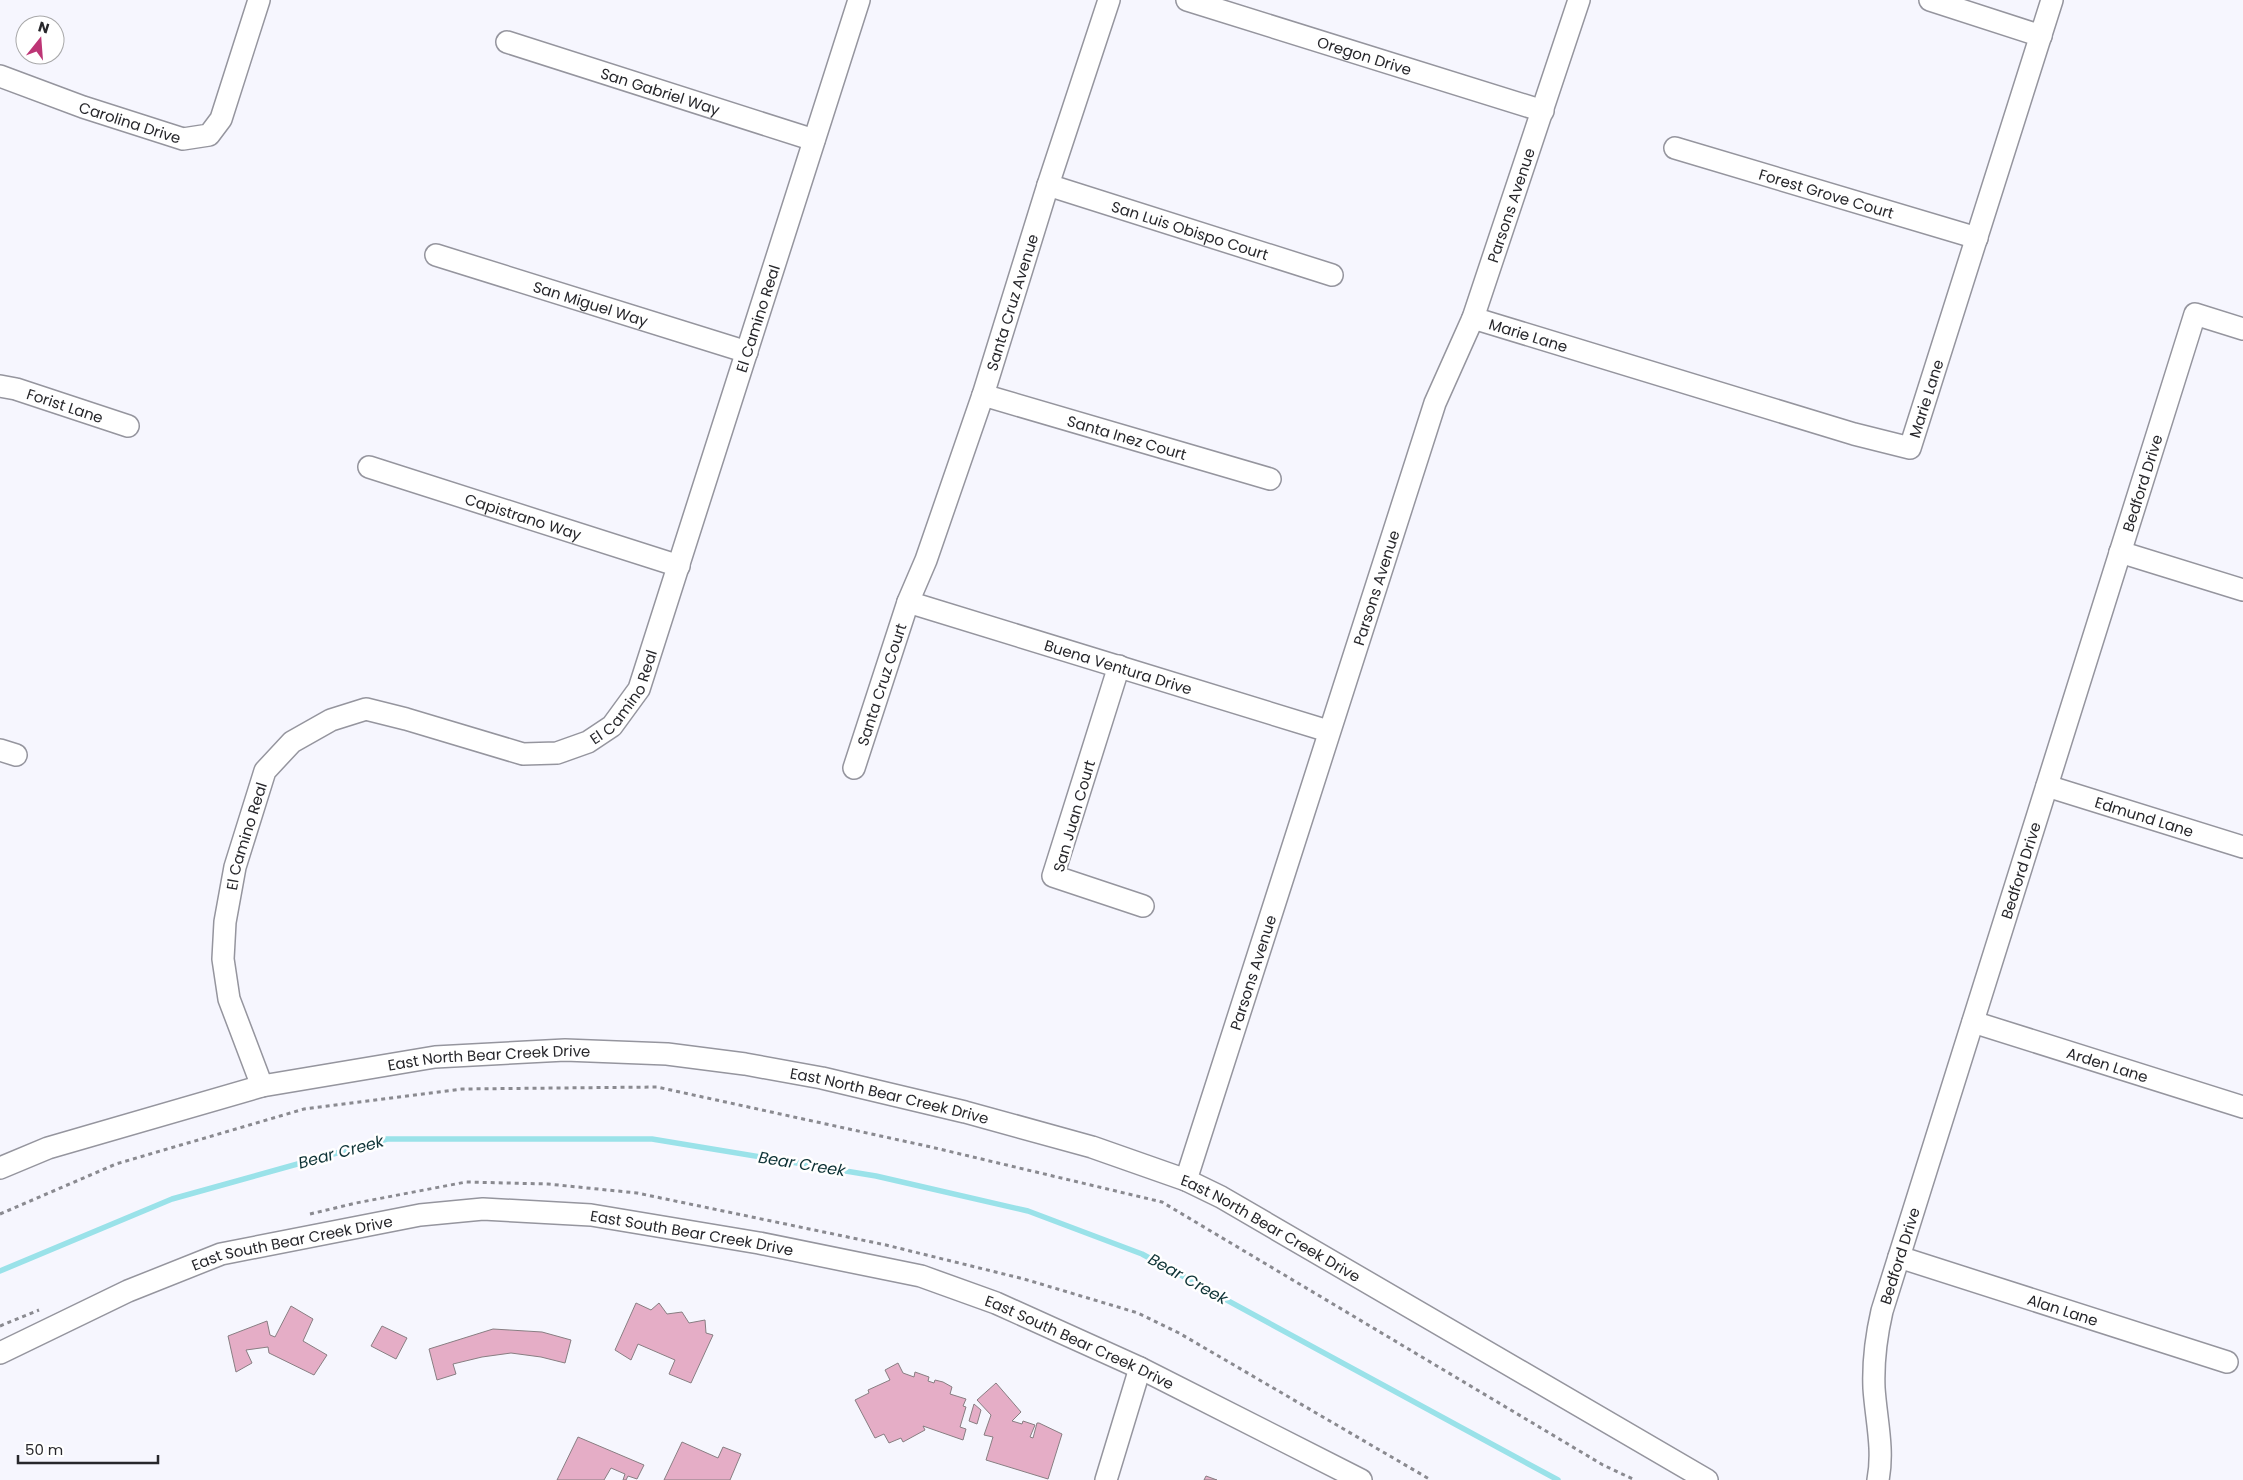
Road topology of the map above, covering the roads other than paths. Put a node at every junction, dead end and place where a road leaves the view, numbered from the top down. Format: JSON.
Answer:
{"nodes":[{"id":1,"x":259,"y":0,"type":"edge"},
{"id":2,"x":859,"y":0,"type":"edge"},
{"id":3,"x":1109,"y":0,"type":"edge"},
{"id":4,"x":1186,"y":0,"type":"edge"},
{"id":5,"x":1579,"y":0,"type":"edge"},
{"id":6,"x":1930,"y":0,"type":"edge"},
{"id":7,"x":2052,"y":0,"type":"edge"},
{"id":8,"x":2041,"y":36,"type":"junction"},
{"id":9,"x":507,"y":42,"type":"dead end"},
{"id":10,"x":0,"y":76,"type":"edge"},
{"id":11,"x":1543,"y":111,"type":"junction"},
{"id":12,"x":814,"y":140,"type":"junction"},
{"id":13,"x":1675,"y":148,"type":"dead end"},
{"id":14,"x":1048,"y":185,"type":"junction"},
{"id":15,"x":1977,"y":238,"type":"junction"},
{"id":16,"x":436,"y":255,"type":"dead end"},
{"id":17,"x":1332,"y":275,"type":"dead end"},
{"id":18,"x":1473,"y":318,"type":"junction"},
{"id":19,"x":2243,"y":329,"type":"edge"},
{"id":20,"x":747,"y":352,"type":"junction"},
{"id":21,"x":0,"y":386,"type":"edge"},
{"id":22,"x":983,"y":395,"type":"junction"},
{"id":23,"x":128,"y":426,"type":"dead end"},
{"id":24,"x":369,"y":467,"type":"dead end"},
{"id":25,"x":1270,"y":479,"type":"dead end"},
{"id":26,"x":2120,"y":552,"type":"junction"},
{"id":27,"x":679,"y":566,"type":"junction"},
{"id":28,"x":2243,"y":590,"type":"edge"},
{"id":29,"x":908,"y":602,"type":"junction"},
{"id":30,"x":1119,"y":666,"type":"junction"},
{"id":31,"x":1328,"y":731,"type":"junction"},
{"id":32,"x":854,"y":768,"type":"dead end"},
{"id":33,"x":2047,"y":786,"type":"junction"},
{"id":34,"x":2243,"y":847,"type":"edge"},
{"id":35,"x":1144,"y":906,"type":"dead end"},
{"id":36,"x":1973,"y":1022,"type":"junction"},
{"id":37,"x":262,"y":1086,"type":"junction"},
{"id":38,"x":2243,"y":1107,"type":"edge"},
{"id":39,"x":0,"y":1168,"type":"edge"},
{"id":40,"x":1186,"y":1180,"type":"junction"},
{"id":41,"x":1899,"y":1257,"type":"junction"},
{"id":42,"x":0,"y":1353,"type":"edge"},
{"id":43,"x":2227,"y":1362,"type":"dead end"},
{"id":44,"x":1140,"y":1368,"type":"junction"},
{"id":45,"x":1106,"y":1480,"type":"edge"},
{"id":46,"x":1361,"y":1480,"type":"edge"},
{"id":47,"x":1707,"y":1480,"type":"edge"},
{"id":48,"x":1878,"y":1480,"type":"edge"}],
"edges":[{"from":1,"to":10,"type":"street","name":"Carolina Drive"},
{"from":2,"to":12,"type":"street","name":"El Camino Real"},
{"from":3,"to":14,"type":"street","name":"Santa Cruz Avenue"},
{"from":4,"to":11,"type":"street","name":"Oregon Drive"},
{"from":5,"to":11,"type":"street","name":"Parsons Avenue"},
{"from":6,"to":8,"type":"street"},
{"from":7,"to":8,"type":"street","name":"Marie Lane"},
{"from":8,"to":15,"type":"street","name":"Marie Lane"},
{"from":9,"to":12,"type":"street","name":"San Gabriel Way"},
{"from":11,"to":18,"type":"street","name":"Parsons Avenue"},
{"from":12,"to":20,"type":"street","name":"El Camino Real"},
{"from":13,"to":15,"type":"street","name":"Forest Grove Court"},
{"from":14,"to":17,"type":"street","name":"San Luis Obispo Court"},
{"from":14,"to":22,"type":"street","name":"Santa Cruz Avenue"},
{"from":15,"to":18,"type":"street","name":"Marie Lane"},
{"from":16,"to":20,"type":"street","name":"San Miguel Way"},
{"from":18,"to":31,"type":"street","name":"Parsons Avenue"},
{"from":19,"to":26,"type":"street","name":"Bedford Drive"},
{"from":20,"to":27,"type":"street","name":"El Camino Real"},
{"from":21,"to":23,"type":"street","name":"Forist Lane"},
{"from":22,"to":25,"type":"street","name":"Santa Inez Court"},
{"from":22,"to":29,"type":"street","name":"Santa Cruz Avenue"},
{"from":24,"to":27,"type":"street","name":"Capistrano Way"},
{"from":26,"to":28,"type":"street"},
{"from":26,"to":33,"type":"street","name":"Bedford Drive"},
{"from":27,"to":37,"type":"street","name":"El Camino Real"},
{"from":29,"to":30,"type":"street","name":"Buena Ventura Drive"},
{"from":29,"to":32,"type":"street","name":"Santa Cruz Court"},
{"from":30,"to":31,"type":"street","name":"Buena Ventura Drive"},
{"from":30,"to":35,"type":"street","name":"San Juan Court"},
{"from":31,"to":40,"type":"street","name":"Parsons Avenue"},
{"from":33,"to":34,"type":"street","name":"Edmund Lane"},
{"from":33,"to":36,"type":"street","name":"Bedford Drive"},
{"from":36,"to":38,"type":"street","name":"Arden Lane"},
{"from":36,"to":41,"type":"street","name":"Bedford Drive"},
{"from":37,"to":39,"type":"street","name":"East North Bear Creek Drive"},
{"from":37,"to":40,"type":"street","name":"East North Bear Creek Drive"},
{"from":40,"to":47,"type":"street","name":"East North Bear Creek Drive"},
{"from":41,"to":43,"type":"street","name":"Alan Lane"},
{"from":41,"to":48,"type":"street","name":"Bedford Drive"},
{"from":42,"to":44,"type":"street","name":"East South Bear Creek Drive"},
{"from":44,"to":45,"type":"street"},
{"from":44,"to":46,"type":"street","name":"East South Bear Creek Drive"}]}
